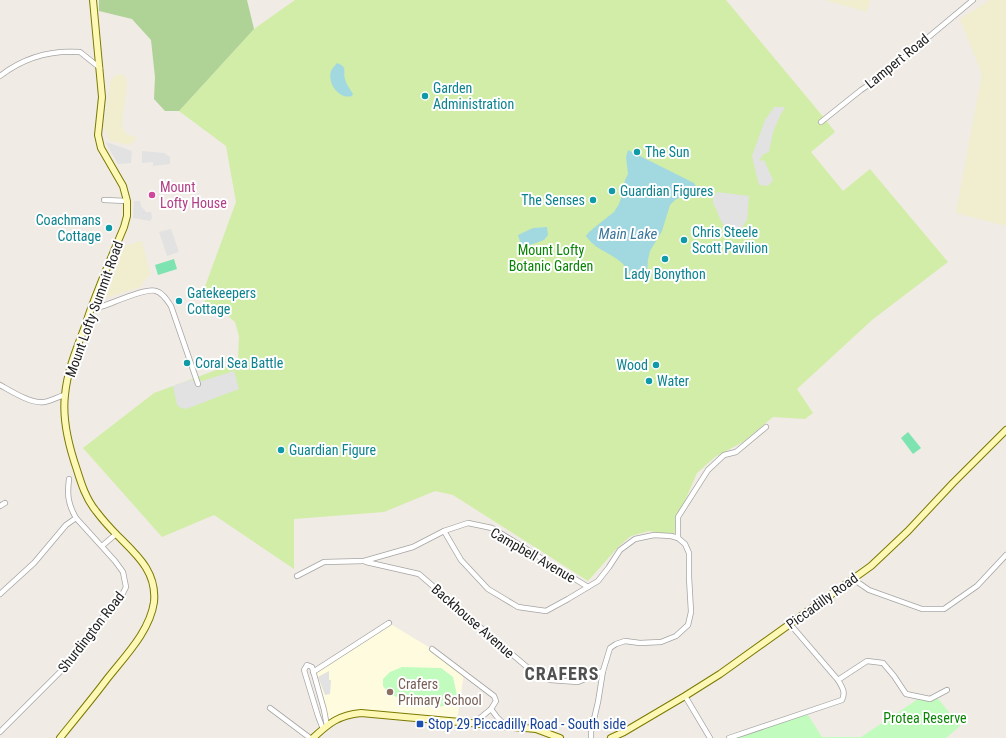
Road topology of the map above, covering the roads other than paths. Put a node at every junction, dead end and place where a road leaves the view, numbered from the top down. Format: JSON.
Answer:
{"nodes":[{"id":1,"x":93,"y":0,"type":"edge"},
{"id":2,"x":973,"y":0,"type":"edge"},
{"id":3,"x":100,"y":68,"type":"junction"},
{"id":4,"x":0,"y":76,"type":"edge"},
{"id":5,"x":821,"y":122,"type":"dead end"},
{"id":6,"x":104,"y":200,"type":"dead end"},
{"id":7,"x":127,"y":201,"type":"junction"},
{"id":8,"x":92,"y":307,"type":"junction"},
{"id":9,"x":198,"y":384,"type":"dead end"},
{"id":10,"x":0,"y":385,"type":"edge"},
{"id":11,"x":65,"y":395,"type":"junction"},
{"id":12,"x":766,"y":427,"type":"dead end"},
{"id":13,"x":1006,"y":430,"type":"edge"},
{"id":14,"x":69,"y":480,"type":"dead end"},
{"id":15,"x":6,"y":503,"type":"dead end"},
{"id":16,"x":0,"y":506,"type":"edge"},
{"id":17,"x":76,"y":518,"type":"junction"},
{"id":18,"x":444,"y":531,"type":"junction"},
{"id":19,"x":116,"y":534,"type":"junction"},
{"id":20,"x":678,"y":538,"type":"junction"},
{"id":21,"x":102,"y":546,"type":"junction"},
{"id":22,"x":1006,"y":556,"type":"edge"},
{"id":23,"x":364,"y":561,"type":"junction"},
{"id":24,"x":296,"y":576,"type":"dead end"},
{"id":25,"x":853,"y":579,"type":"junction"},
{"id":26,"x":588,"y":587,"type":"junction"},
{"id":27,"x":0,"y":594,"type":"edge"},
{"id":28,"x":389,"y":623,"type":"dead end"},
{"id":29,"x":790,"y":624,"type":"junction"},
{"id":30,"x":432,"y":649,"type":"dead end"},
{"id":31,"x":603,"y":671,"type":"junction"},
{"id":32,"x":313,"y":672,"type":"junction"},
{"id":33,"x":838,"y":680,"type":"junction"},
{"id":34,"x":947,"y":690,"type":"dead end"},
{"id":35,"x":685,"y":696,"type":"junction"},
{"id":36,"x":270,"y":708,"type":"dead end"},
{"id":37,"x":491,"y":709,"type":"junction"},
{"id":38,"x":474,"y":723,"type":"junction"},
{"id":39,"x":506,"y":726,"type":"junction"},
{"id":40,"x":325,"y":728,"type":"junction"},
{"id":41,"x":0,"y":732,"type":"edge"},
{"id":42,"x":60,"y":738,"type":"edge"},
{"id":43,"x":312,"y":738,"type":"edge"},
{"id":44,"x":560,"y":738,"type":"edge"},
{"id":45,"x":591,"y":738,"type":"edge"},
{"id":46,"x":611,"y":738,"type":"edge"},
{"id":47,"x":710,"y":738,"type":"edge"},
{"id":48,"x":729,"y":738,"type":"edge"}],
"edges":[{"from":1,"to":3,"type":"main road","name":"Mount Lofty Summit Road"},
{"from":2,"to":5,"type":"street","name":"Lampert Road"},
{"from":3,"to":4,"type":"street"},
{"from":3,"to":7,"type":"main road","name":"Mount Lofty Summit Road"},
{"from":6,"to":7,"type":"street"},
{"from":7,"to":8,"type":"main road","name":"Mount Lofty Summit Road"},
{"from":8,"to":9,"type":"street"},
{"from":8,"to":11,"type":"main road","name":"Mount Lofty Summit Road"},
{"from":10,"to":11,"type":"street"},
{"from":11,"to":19,"type":"main road","name":"Mount Lofty Summit Road"},
{"from":12,"to":20,"type":"street"},
{"from":13,"to":25,"type":"main road","name":"Piccadilly Road"},
{"from":14,"to":17,"type":"street","name":"Shurdington Road"},
{"from":15,"to":16,"type":"street"},
{"from":17,"to":21,"type":"street","name":"Shurdington Road"},
{"from":17,"to":27,"type":"street"},
{"from":18,"to":23,"type":"street","name":"Campbell Avenue"},
{"from":18,"to":26,"type":"street","name":"Campbell Avenue"},
{"from":18,"to":26,"type":"street"},
{"from":19,"to":21,"type":"street"},
{"from":19,"to":42,"type":"main road","name":"Mount Lofty Summit Road"},
{"from":20,"to":26,"type":"street"},
{"from":20,"to":31,"type":"street"},
{"from":21,"to":41,"type":"street","name":"Shurdington Road"},
{"from":22,"to":25,"type":"street"},
{"from":23,"to":24,"type":"street","name":"Campbell Avenue"},
{"from":23,"to":31,"type":"street","name":"Backhouse Avenue"},
{"from":25,"to":29,"type":"main road","name":"Piccadilly Road"},
{"from":28,"to":32,"type":"street"},
{"from":29,"to":33,"type":"street"},
{"from":29,"to":35,"type":"main road","name":"Piccadilly Road"},
{"from":30,"to":37,"type":"street"},
{"from":31,"to":45,"type":"street"},
{"from":32,"to":40,"type":"street"},
{"from":32,"to":40,"type":"street"},
{"from":33,"to":34,"type":"street"},
{"from":33,"to":48,"type":"street"},
{"from":35,"to":46,"type":"main road","name":"Piccadilly Road"},
{"from":35,"to":47,"type":"street"},
{"from":36,"to":43,"type":"street"},
{"from":37,"to":38,"type":"street"},
{"from":37,"to":39,"type":"street"},
{"from":38,"to":39,"type":"main road"},
{"from":38,"to":40,"type":"main road"},
{"from":39,"to":44,"type":"main road"},
{"from":40,"to":43,"type":"main road"}]}
